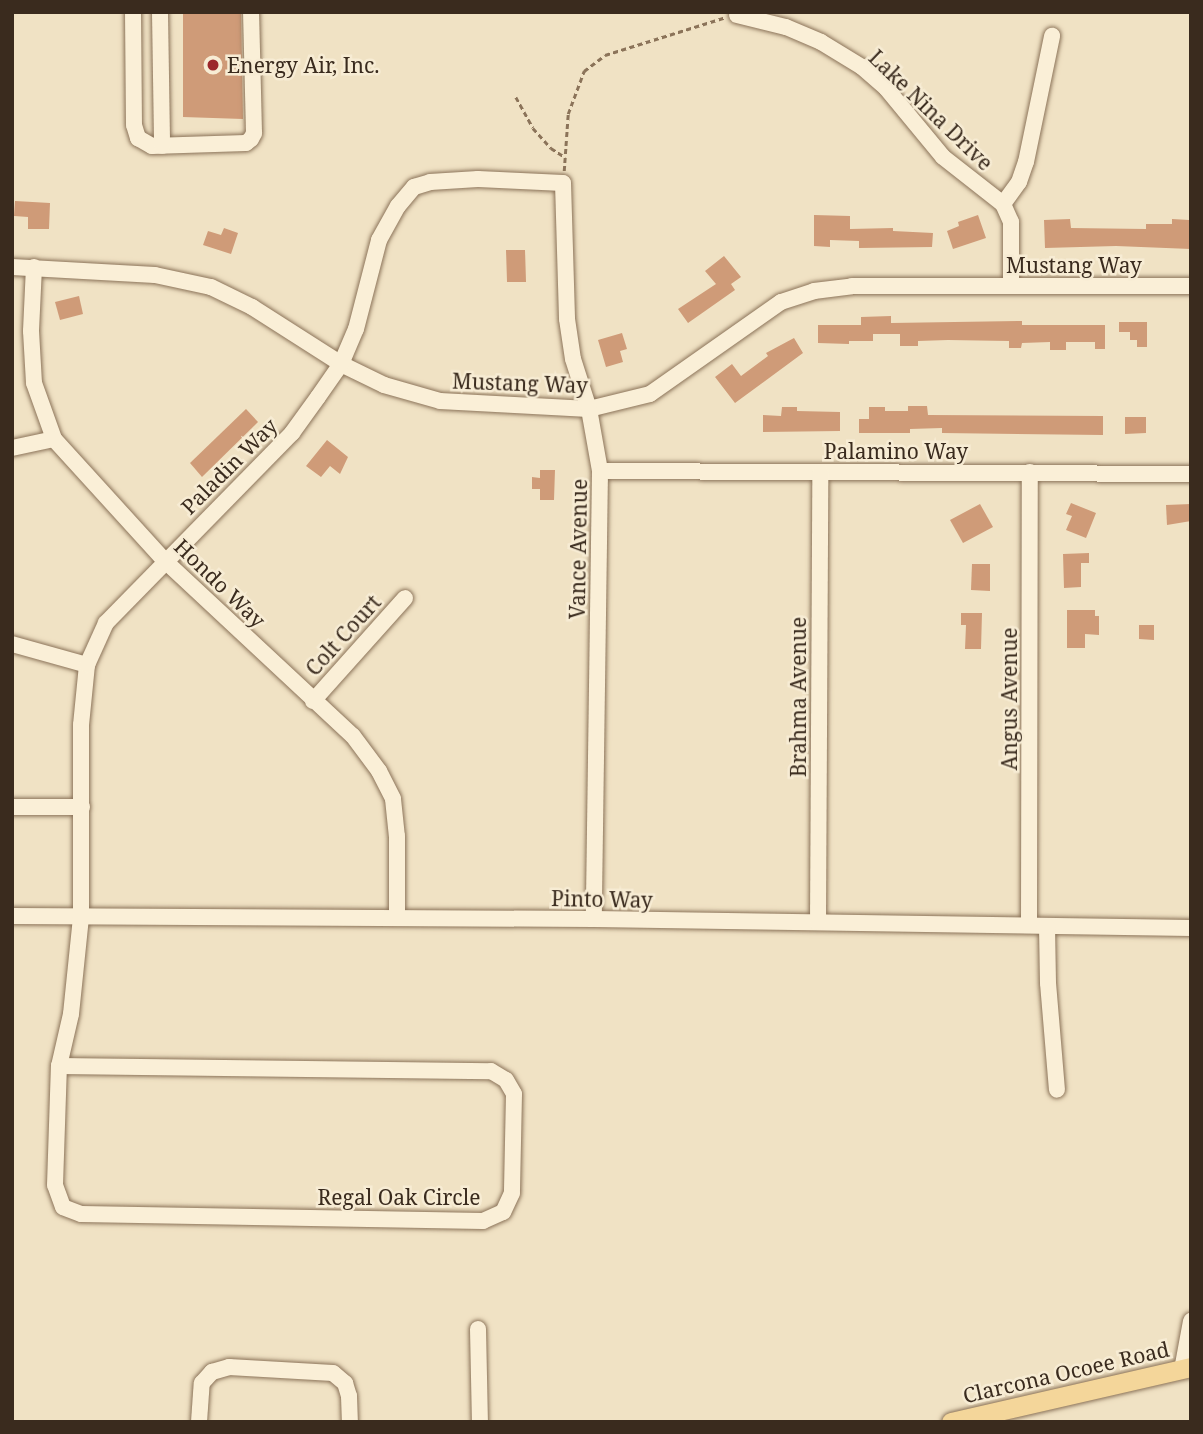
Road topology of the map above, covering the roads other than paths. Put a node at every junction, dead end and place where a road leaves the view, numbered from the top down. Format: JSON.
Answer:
{"nodes":[{"id":1,"x":133,"y":12,"type":"edge"},
{"id":2,"x":160,"y":12,"type":"edge"},
{"id":3,"x":251,"y":12,"type":"edge"},
{"id":4,"x":737,"y":15,"type":"road end"},
{"id":5,"x":1052,"y":36,"type":"dead end"},
{"id":6,"x":162,"y":146,"type":"junction"},
{"id":7,"x":563,"y":183,"type":"joint"},
{"id":8,"x":1003,"y":204,"type":"junction"},
{"id":9,"x":12,"y":267,"type":"edge"},
{"id":10,"x":34,"y":267,"type":"junction"},
{"id":11,"x":1011,"y":286,"type":"junction"},
{"id":12,"x":1191,"y":286,"type":"edge"},
{"id":13,"x":341,"y":364,"type":"junction"},
{"id":14,"x":589,"y":409,"type":"junction"},
{"id":15,"x":54,"y":439,"type":"junction"},
{"id":16,"x":12,"y":448,"type":"edge"},
{"id":17,"x":600,"y":471,"type":"junction"},
{"id":18,"x":820,"y":472,"type":"junction"},
{"id":19,"x":1030,"y":472,"type":"junction"},
{"id":20,"x":1191,"y":474,"type":"edge"},
{"id":21,"x":164,"y":560,"type":"junction"},
{"id":22,"x":405,"y":598,"type":"dead end"},
{"id":23,"x":12,"y":644,"type":"edge"},
{"id":24,"x":87,"y":666,"type":"junction"},
{"id":25,"x":313,"y":701,"type":"junction"},
{"id":26,"x":12,"y":807,"type":"edge"},
{"id":27,"x":82,"y":807,"type":"junction"},
{"id":28,"x":12,"y":916,"type":"edge"},
{"id":29,"x":81,"y":917,"type":"junction"},
{"id":30,"x":397,"y":918,"type":"junction"},
{"id":31,"x":594,"y":919,"type":"junction"},
{"id":32,"x":818,"y":922,"type":"junction"},
{"id":33,"x":1029,"y":925,"type":"junction"},
{"id":34,"x":1047,"y":926,"type":"junction"},
{"id":35,"x":1191,"y":928,"type":"edge"},
{"id":36,"x":59,"y":1066,"type":"junction"},
{"id":37,"x":1057,"y":1090,"type":"dead end"},
{"id":38,"x":1191,"y":1321,"type":"edge"},
{"id":39,"x":478,"y":1329,"type":"dead end"},
{"id":40,"x":1186,"y":1368,"type":"edge"},
{"id":41,"x":199,"y":1422,"type":"edge"},
{"id":42,"x":350,"y":1422,"type":"edge"},
{"id":43,"x":480,"y":1422,"type":"edge"},
{"id":44,"x":951,"y":1422,"type":"edge"}],
"edges":[{"from":1,"to":6,"type":"street"},
{"from":2,"to":6,"type":"street"},
{"from":3,"to":6,"type":"street"},
{"from":4,"to":8,"type":"street","name":"Lake Nina Drive"},
{"from":5,"to":8,"type":"street"},
{"from":7,"to":13,"type":"street","name":"Paladin Way"},
{"from":7,"to":14,"type":"street","name":"Vance Avenue"},
{"from":8,"to":11,"type":"street"},
{"from":9,"to":10,"type":"street","name":"Mustang Way"},
{"from":10,"to":13,"type":"street","name":"Mustang Way"},
{"from":10,"to":15,"type":"street","name":"Hondo Way"},
{"from":11,"to":12,"type":"street","name":"Mustang Way"},
{"from":11,"to":14,"type":"street","name":"Mustang Way"},
{"from":13,"to":14,"type":"street","name":"Mustang Way"},
{"from":13,"to":21,"type":"street","name":"Paladin Way"},
{"from":14,"to":17,"type":"street","name":"Vance Avenue"},
{"from":15,"to":16,"type":"street"},
{"from":15,"to":21,"type":"street","name":"Hondo Way"},
{"from":17,"to":18,"type":"street","name":"Palamino Way"},
{"from":17,"to":31,"type":"street","name":"Vance Avenue"},
{"from":18,"to":19,"type":"street","name":"Palamino Way"},
{"from":18,"to":32,"type":"street","name":"Brahma Avenue"},
{"from":19,"to":20,"type":"street","name":"Palamino Way"},
{"from":19,"to":33,"type":"street","name":"Angus Avenue"},
{"from":21,"to":24,"type":"street","name":"Paladin Way"},
{"from":21,"to":25,"type":"street","name":"Hondo Way"},
{"from":22,"to":25,"type":"street","name":"Colt Court"},
{"from":23,"to":24,"type":"street"},
{"from":24,"to":27,"type":"street","name":"Paladin Way"},
{"from":25,"to":30,"type":"street","name":"Hondo Way"},
{"from":26,"to":27,"type":"street"},
{"from":27,"to":29,"type":"street","name":"Paladin Way"},
{"from":28,"to":29,"type":"street","name":"Pinto Way"},
{"from":29,"to":30,"type":"street","name":"Pinto Way"},
{"from":29,"to":36,"type":"street","name":"Regal Oak Circle"},
{"from":30,"to":31,"type":"street","name":"Pinto Way"},
{"from":31,"to":32,"type":"street","name":"Pinto Way"},
{"from":32,"to":33,"type":"street","name":"Pinto Way"},
{"from":33,"to":34,"type":"street","name":"Pinto Way"},
{"from":34,"to":35,"type":"street","name":"Pinto Way"},
{"from":34,"to":37,"type":"street"},
{"from":36,"to":36,"type":"street","name":"Regal Oak Circle"},
{"from":38,"to":40,"type":"street"},
{"from":39,"to":43,"type":"street"},
{"from":40,"to":44,"type":"main road","name":"Clarcona Ocoee Road"},
{"from":41,"to":42,"type":"street"}]}
